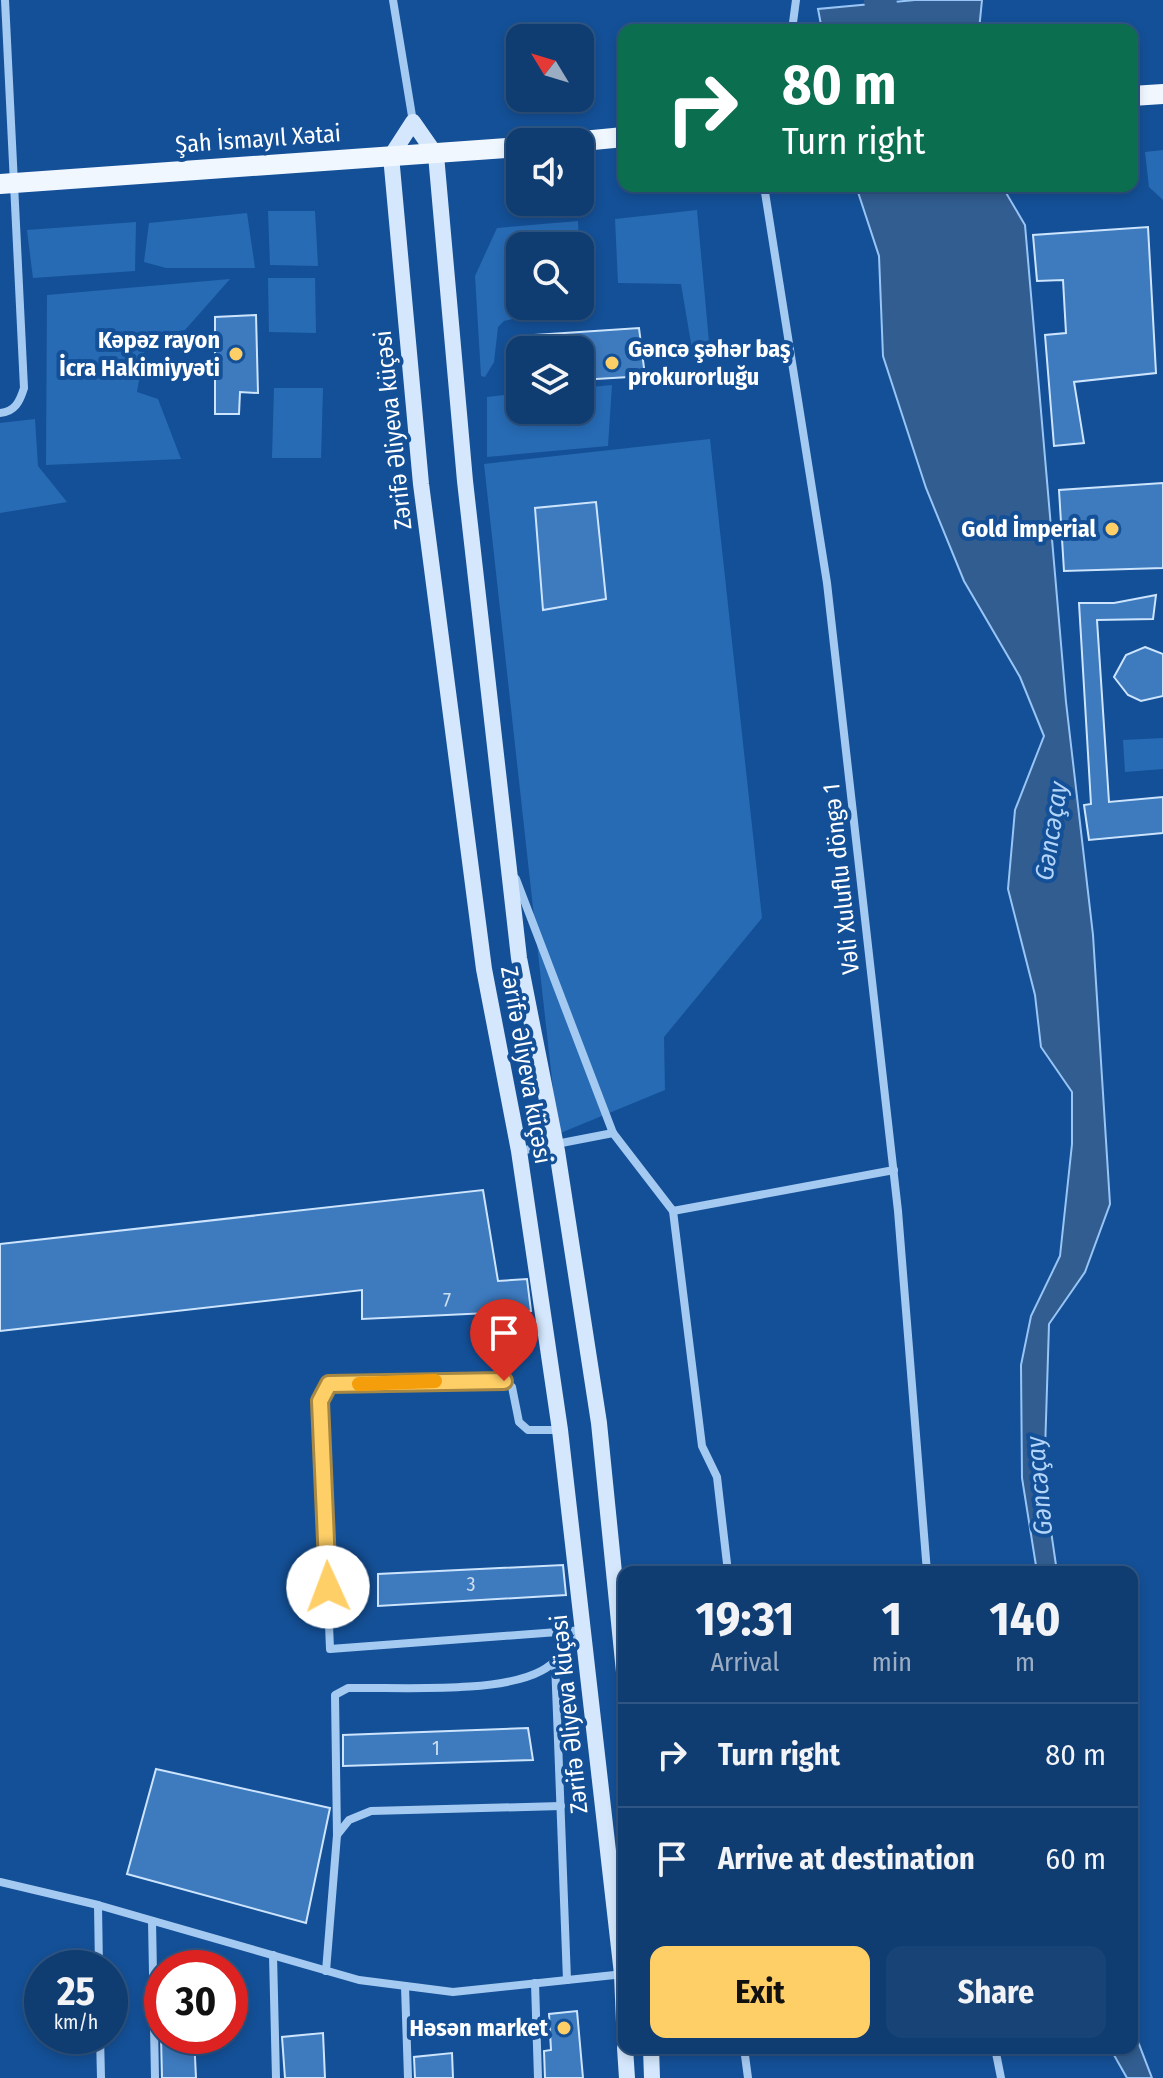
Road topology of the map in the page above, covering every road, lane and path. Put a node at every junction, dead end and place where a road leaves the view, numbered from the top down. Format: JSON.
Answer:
{"nodes":[{"id":1,"x":5,"y":0,"type":"edge"},
{"id":2,"x":393,"y":0,"type":"edge"},
{"id":3,"x":796,"y":0,"type":"edge"},
{"id":4,"x":793,"y":24,"type":"edge"},
{"id":5,"x":1163,"y":94,"type":"edge"},
{"id":6,"x":1138,"y":96,"type":"edge"},
{"id":7,"x":413,"y":122,"type":"junction"},
{"id":8,"x":618,"y":138,"type":"edge"},
{"id":9,"x":594,"y":140,"type":"edge"},
{"id":10,"x":506,"y":148,"type":"edge"},
{"id":11,"x":436,"y":155,"type":"junction"},
{"id":12,"x":391,"y":156,"type":"junction"},
{"id":13,"x":7,"y":184,"type":"edge"},
{"id":14,"x":765,"y":192,"type":"edge"},
{"id":15,"x":0,"y":413,"type":"edge"},
{"id":16,"x":508,"y":860,"type":"junction"},
{"id":17,"x":613,"y":1133,"type":"junction"},
{"id":18,"x":555,"y":1143,"type":"junction"},
{"id":19,"x":519,"y":1151,"type":"junction"},
{"id":20,"x":894,"y":1170,"type":"junction"},
{"id":21,"x":673,"y":1211,"type":"junction"},
{"id":22,"x":560,"y":1430,"type":"junction"},
{"id":23,"x":727,"y":1566,"type":"edge"},
{"id":24,"x":927,"y":1566,"type":"edge"},
{"id":25,"x":618,"y":1612,"type":"edge"},
{"id":26,"x":584,"y":1630,"type":"junction"},
{"id":27,"x":555,"y":1661,"type":"junction"},
{"id":28,"x":561,"y":1806,"type":"junction"},
{"id":29,"x":337,"y":1835,"type":"junction"},
{"id":30,"x":0,"y":1882,"type":"edge"},
{"id":31,"x":98,"y":1905,"type":"junction"},
{"id":32,"x":152,"y":1921,"type":"junction"},
{"id":33,"x":618,"y":1930,"type":"edge"},
{"id":34,"x":99,"y":1950,"type":"edge"},
{"id":35,"x":273,"y":1955,"type":"junction"},
{"id":36,"x":326,"y":1971,"type":"junction"},
{"id":37,"x":618,"y":1975,"type":"edge"},
{"id":38,"x":567,"y":1980,"type":"junction"},
{"id":39,"x":535,"y":1983,"type":"junction"},
{"id":40,"x":405,"y":1986,"type":"junction"},
{"id":41,"x":100,"y":2054,"type":"edge"},
{"id":42,"x":625,"y":2054,"type":"edge"},
{"id":43,"x":651,"y":2054,"type":"edge"},
{"id":44,"x":745,"y":2054,"type":"edge"},
{"id":45,"x":996,"y":2054,"type":"edge"},
{"id":46,"x":101,"y":2078,"type":"edge"},
{"id":47,"x":155,"y":2078,"type":"edge"},
{"id":48,"x":276,"y":2078,"type":"edge"},
{"id":49,"x":408,"y":2078,"type":"edge"},
{"id":50,"x":538,"y":2078,"type":"edge"},
{"id":51,"x":627,"y":2078,"type":"edge"},
{"id":52,"x":652,"y":2078,"type":"edge"},
{"id":53,"x":748,"y":2078,"type":"edge"},
{"id":54,"x":1001,"y":2078,"type":"edge"}],
"edges":[{"from":1,"to":13,"type":"street"},
{"from":2,"to":7,"type":"street","name":"Zərifə Əliyeva küçəsi"},
{"from":3,"to":4,"type":"street"},
{"from":5,"to":6,"type":"main road"},
{"from":7,"to":11,"type":"street","name":"Zərifə Əliyeva küçəsi"},
{"from":7,"to":12,"type":"street"},
{"from":8,"to":9,"type":"main road"},
{"from":10,"to":11,"type":"main road","name":"Şah İsmayıl Xətai"},
{"from":11,"to":12,"type":"main road","name":"Şah İsmayıl Xətai"},
{"from":11,"to":16,"type":"street","name":"Zərifə Əliyeva küçəsi"},
{"from":12,"to":13,"type":"main road","name":"Şah İsmayıl Xətai"},
{"from":12,"to":19,"type":"street","name":"Zərifə Əliyeva küçəsi"},
{"from":13,"to":15,"type":"street"},
{"from":14,"to":20,"type":"street","name":"Vəli Xuluflu döngə 1"},
{"from":16,"to":17,"type":"street"},
{"from":16,"to":18,"type":"street","name":"Zərifə Əliyeva küçəsi"},
{"from":17,"to":18,"type":"street"},
{"from":17,"to":21,"type":"street"},
{"from":18,"to":19,"type":"street"},
{"from":18,"to":25,"type":"street","name":"Zərifə Əliyeva küçəsi"},
{"from":19,"to":22,"type":"street","name":"Zərifə Əliyeva küçəsi"},
{"from":20,"to":21,"type":"street"},
{"from":20,"to":24,"type":"street","name":"Vəli Xuluflu döngə 1"},
{"from":21,"to":23,"type":"street"},
{"from":22,"to":26,"type":"street","name":"Zərifə Əliyeva küçəsi"},
{"from":22,"to":26,"type":"street"},
{"from":26,"to":27,"type":"street"},
{"from":26,"to":33,"type":"street","name":"Zərifə Əliyeva küçəsi"},
{"from":27,"to":28,"type":"street"},
{"from":27,"to":29,"type":"street"},
{"from":28,"to":29,"type":"street"},
{"from":28,"to":38,"type":"street"},
{"from":29,"to":36,"type":"street"},
{"from":30,"to":31,"type":"street"},
{"from":31,"to":32,"type":"street"},
{"from":31,"to":34,"type":"street"},
{"from":32,"to":35,"type":"street"},
{"from":32,"to":47,"type":"street"},
{"from":35,"to":36,"type":"street"},
{"from":35,"to":48,"type":"street"},
{"from":36,"to":40,"type":"street"},
{"from":37,"to":38,"type":"street"},
{"from":38,"to":39,"type":"street"},
{"from":39,"to":40,"type":"street"},
{"from":39,"to":50,"type":"street"},
{"from":40,"to":49,"type":"street"},
{"from":41,"to":46,"type":"street"},
{"from":42,"to":51,"type":"street"},
{"from":43,"to":52,"type":"street"},
{"from":44,"to":53,"type":"street"},
{"from":45,"to":54,"type":"street"}]}
